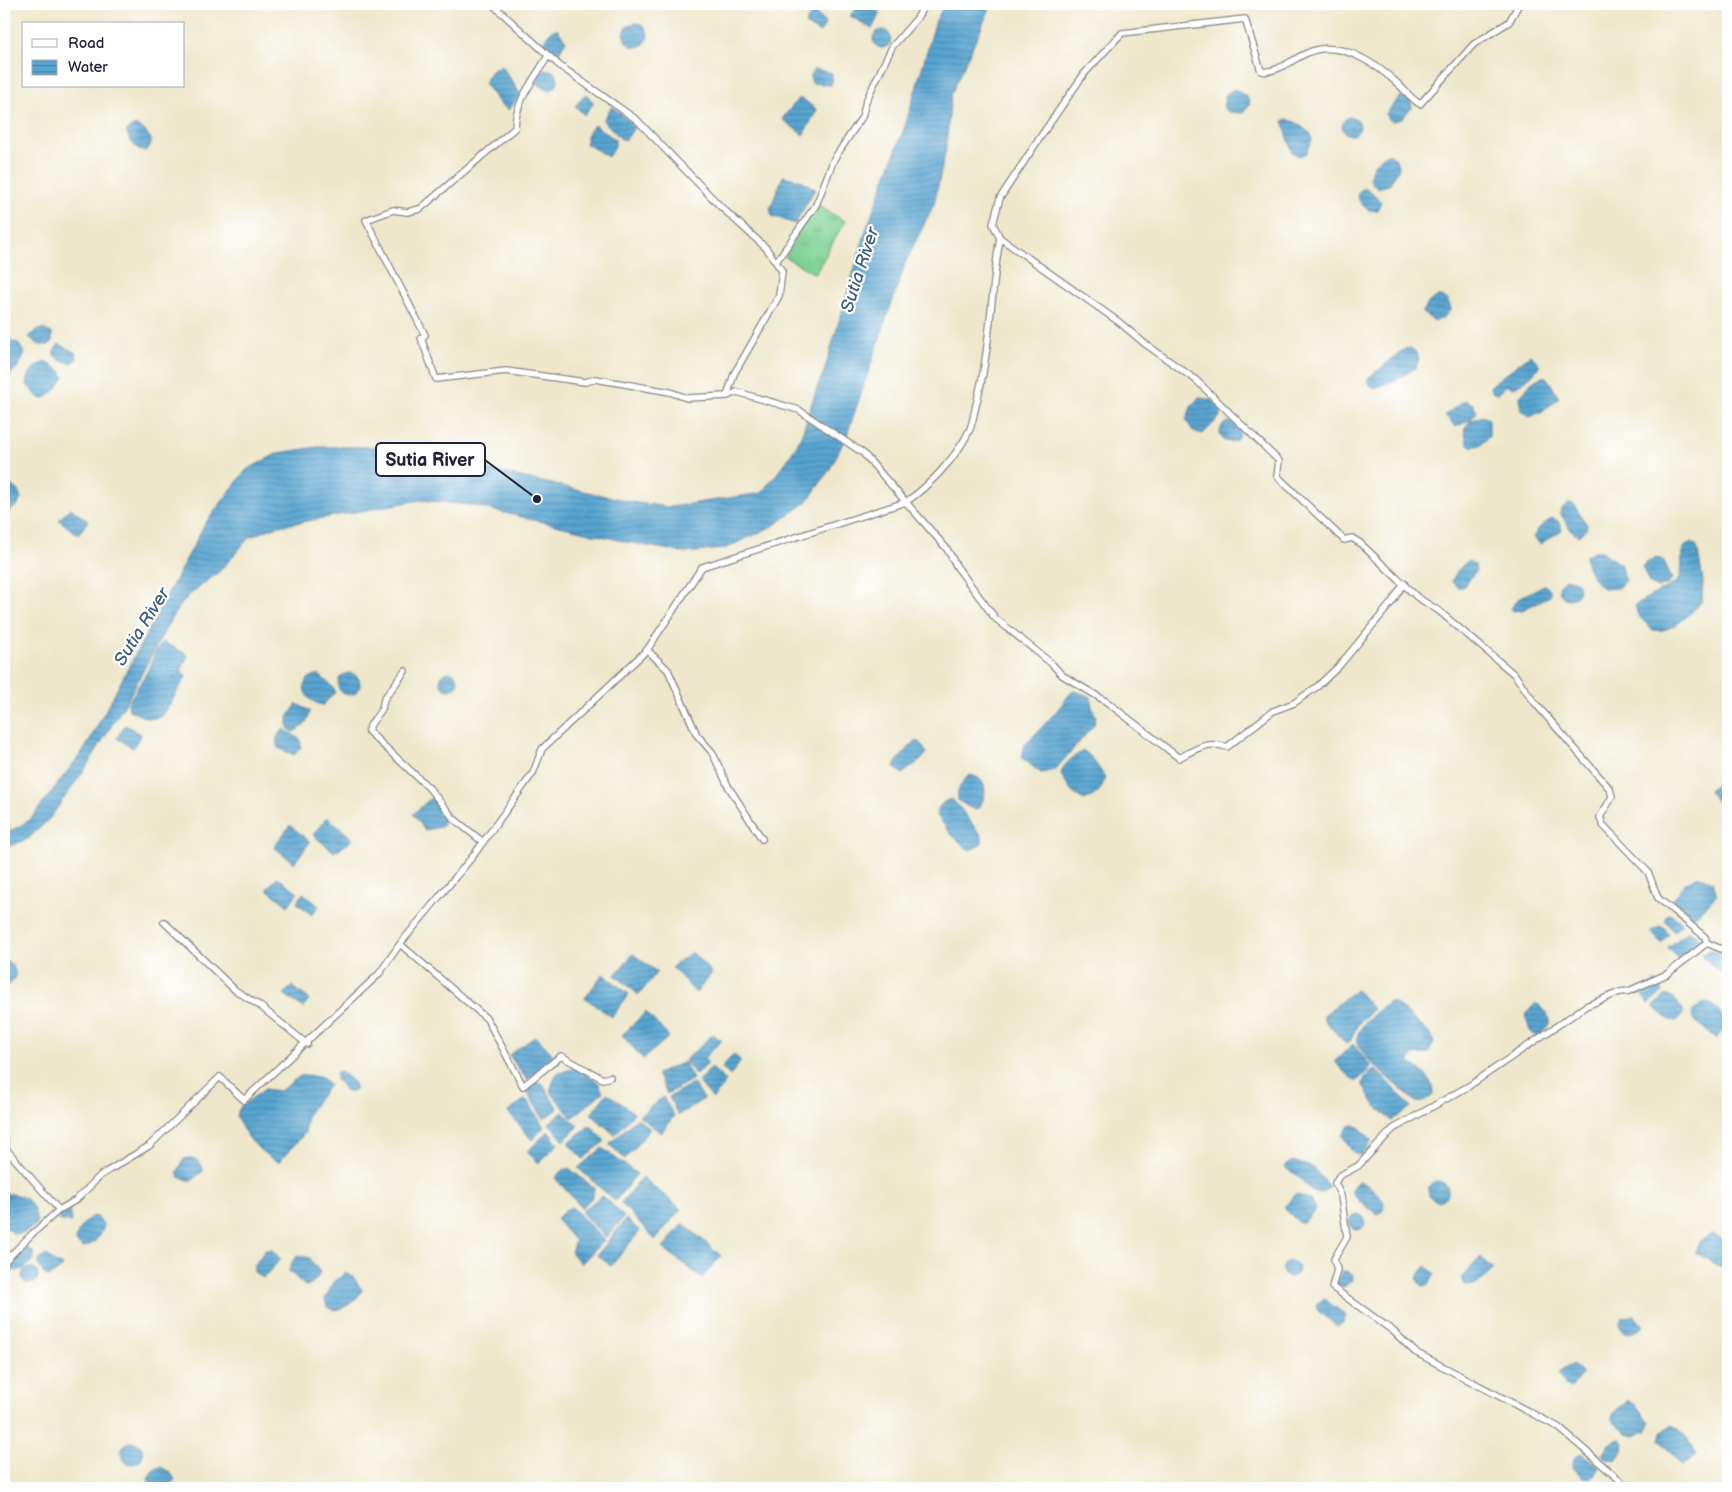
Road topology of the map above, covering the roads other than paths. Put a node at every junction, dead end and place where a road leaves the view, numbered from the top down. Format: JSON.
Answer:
{"nodes":[{"id":1,"x":492,"y":4,"type":"edge"},
{"id":2,"x":925,"y":4,"type":"edge"},
{"id":3,"x":1519,"y":4,"type":"edge"},
{"id":4,"x":548,"y":56,"type":"junction"},
{"id":5,"x":1000,"y":238,"type":"junction"},
{"id":6,"x":776,"y":262,"type":"junction"},
{"id":7,"x":727,"y":396,"type":"junction"},
{"id":8,"x":906,"y":502,"type":"junction"},
{"id":9,"x":1404,"y":584,"type":"junction"},
{"id":10,"x":647,"y":650,"type":"junction"},
{"id":11,"x":405,"y":671,"type":"dead end"},
{"id":12,"x":762,"y":839,"type":"dead end"},
{"id":13,"x":483,"y":842,"type":"junction"},
{"id":14,"x":164,"y":922,"type":"dead end"},
{"id":15,"x":1707,"y":943,"type":"junction"},
{"id":16,"x":400,"y":944,"type":"junction"},
{"id":17,"x":1728,"y":952,"type":"edge"},
{"id":18,"x":307,"y":1044,"type":"junction"},
{"id":19,"x":610,"y":1077,"type":"dead end"},
{"id":20,"x":4,"y":1137,"type":"edge"},
{"id":21,"x":59,"y":1210,"type":"junction"},
{"id":22,"x":4,"y":1262,"type":"edge"},
{"id":23,"x":1628,"y":1488,"type":"edge"}],
"edges":[{"from":1,"to":4,"type":"street"},
{"from":2,"to":6,"type":"street"},
{"from":3,"to":5,"type":"street"},
{"from":4,"to":6,"type":"street"},
{"from":4,"to":7,"type":"street"},
{"from":5,"to":8,"type":"street"},
{"from":5,"to":9,"type":"street"},
{"from":6,"to":7,"type":"street"},
{"from":7,"to":8,"type":"street"},
{"from":8,"to":9,"type":"street"},
{"from":8,"to":10,"type":"street"},
{"from":9,"to":15,"type":"street"},
{"from":10,"to":12,"type":"street"},
{"from":10,"to":13,"type":"street"},
{"from":11,"to":13,"type":"street"},
{"from":13,"to":16,"type":"street"},
{"from":14,"to":18,"type":"street"},
{"from":15,"to":17,"type":"street"},
{"from":15,"to":23,"type":"street"},
{"from":16,"to":18,"type":"street"},
{"from":16,"to":19,"type":"street"},
{"from":18,"to":21,"type":"street"},
{"from":20,"to":21,"type":"street"},
{"from":21,"to":22,"type":"street"}]}
